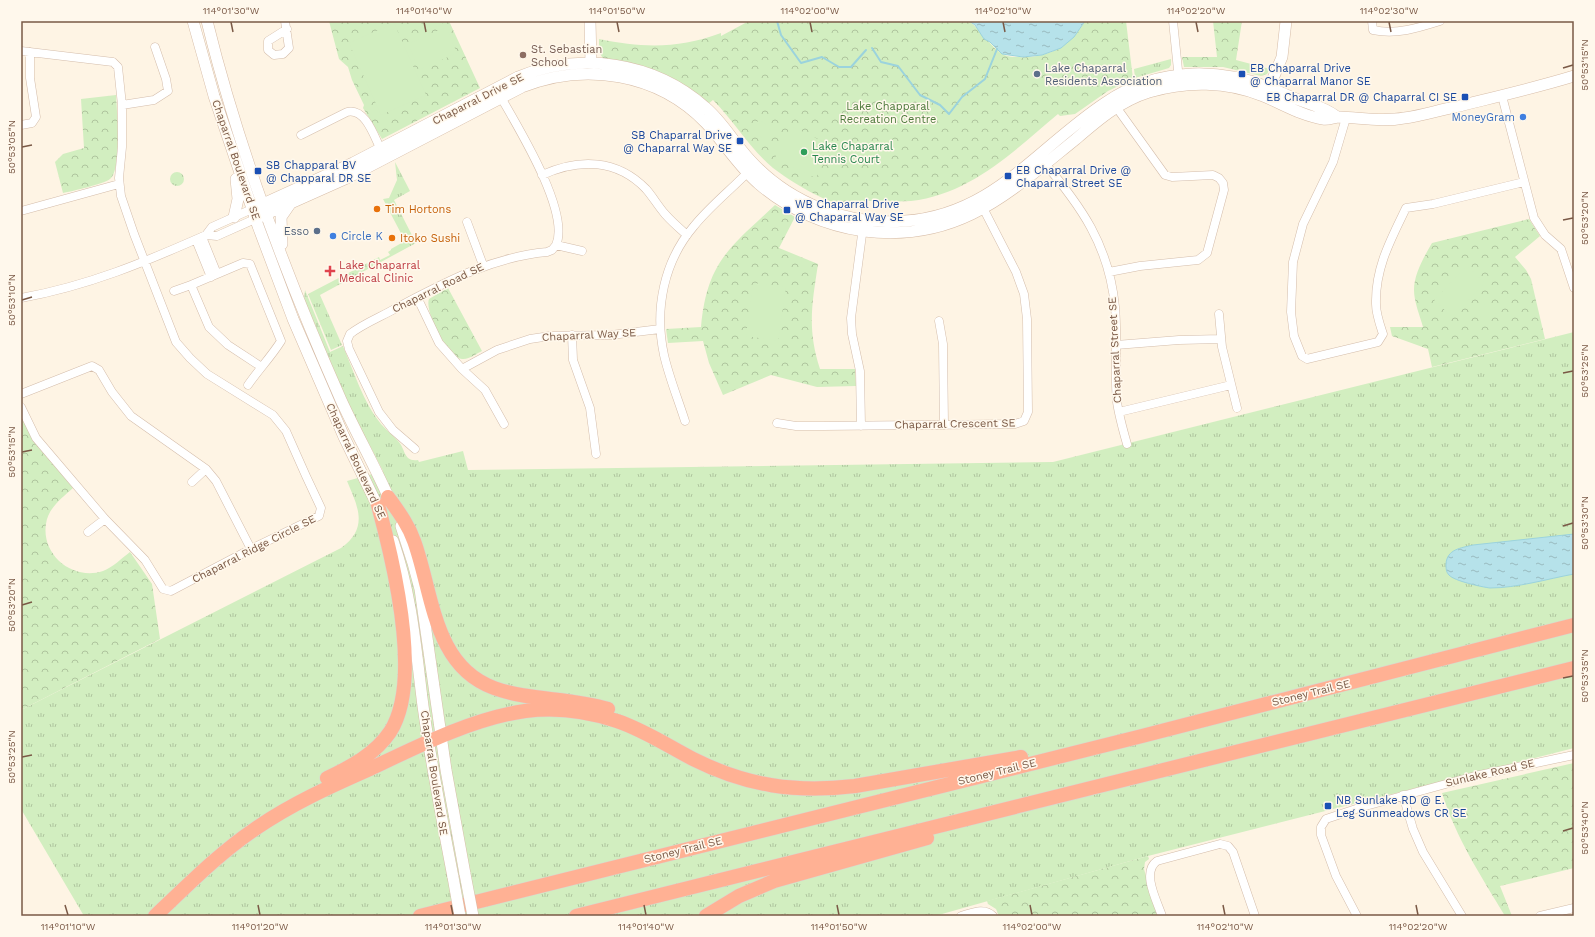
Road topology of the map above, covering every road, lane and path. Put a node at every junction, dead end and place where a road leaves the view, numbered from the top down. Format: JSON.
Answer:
{"nodes":[{"id":1,"x":193,"y":21,"type":"edge"},
{"id":2,"x":207,"y":21,"type":"edge"},
{"id":3,"x":590,"y":21,"type":"edge"},
{"id":4,"x":1172,"y":21,"type":"edge"},
{"id":5,"x":1286,"y":21,"type":"edge"},
{"id":6,"x":1372,"y":21,"type":"edge"},
{"id":7,"x":1440,"y":21,"type":"edge"},
{"id":8,"x":155,"y":47,"type":"dead end"},
{"id":9,"x":21,"y":51,"type":"edge"},
{"id":10,"x":30,"y":52,"type":"junction"},
{"id":11,"x":590,"y":68,"type":"junction"},
{"id":12,"x":1574,"y":76,"type":"edge"},
{"id":13,"x":1179,"y":80,"type":"junction"},
{"id":14,"x":1268,"y":92,"type":"junction"},
{"id":15,"x":498,"y":93,"type":"junction"},
{"id":16,"x":1502,"y":96,"type":"junction"},
{"id":17,"x":1113,"y":103,"type":"junction"},
{"id":18,"x":122,"y":106,"type":"junction"},
{"id":19,"x":1342,"y":117,"type":"junction"},
{"id":20,"x":21,"y":125,"type":"edge"},
{"id":21,"x":301,"y":135,"type":"dead end"},
{"id":22,"x":233,"y":154,"type":"junction"},
{"id":23,"x":383,"y":154,"type":"junction"},
{"id":24,"x":1042,"y":160,"type":"junction"},
{"id":25,"x":751,"y":169,"type":"junction"},
{"id":26,"x":542,"y":175,"type":"junction"},
{"id":27,"x":1524,"y":182,"type":"junction"},
{"id":28,"x":119,"y":184,"type":"junction"},
{"id":29,"x":290,"y":204,"type":"junction"},
{"id":30,"x":981,"y":205,"type":"junction"},
{"id":31,"x":265,"y":209,"type":"junction"},
{"id":32,"x":21,"y":211,"type":"edge"},
{"id":33,"x":254,"y":214,"type":"junction"},
{"id":34,"x":234,"y":217,"type":"junction"},
{"id":35,"x":467,"y":222,"type":"dead end"},
{"id":36,"x":863,"y":225,"type":"junction"},
{"id":37,"x":687,"y":234,"type":"junction"},
{"id":38,"x":201,"y":237,"type":"junction"},
{"id":39,"x":556,"y":245,"type":"junction"},
{"id":40,"x":582,"y":251,"type":"dead end"},
{"id":41,"x":284,"y":258,"type":"junction"},
{"id":42,"x":145,"y":263,"type":"junction"},
{"id":43,"x":483,"y":265,"type":"junction"},
{"id":44,"x":1109,"y":272,"type":"junction"},
{"id":45,"x":214,"y":276,"type":"junction"},
{"id":46,"x":191,"y":285,"type":"junction"},
{"id":47,"x":1574,"y":288,"type":"edge"},
{"id":48,"x":174,"y":292,"type":"dead end"},
{"id":49,"x":418,"y":297,"type":"junction"},
{"id":50,"x":21,"y":298,"type":"edge"},
{"id":51,"x":1219,"y":314,"type":"dead end"},
{"id":52,"x":939,"y":321,"type":"dead end"},
{"id":53,"x":660,"y":329,"type":"junction"},
{"id":54,"x":572,"y":336,"type":"junction"},
{"id":55,"x":1221,"y":339,"type":"junction"},
{"id":56,"x":1116,"y":345,"type":"junction"},
{"id":57,"x":260,"y":366,"type":"junction"},
{"id":58,"x":462,"y":369,"type":"junction"},
{"id":59,"x":248,"y":385,"type":"dead end"},
{"id":60,"x":1231,"y":385,"type":"junction"},
{"id":61,"x":21,"y":394,"type":"edge"},
{"id":62,"x":21,"y":407,"type":"edge"},
{"id":63,"x":1237,"y":408,"type":"dead end"},
{"id":64,"x":1119,"y":412,"type":"junction"},
{"id":65,"x":685,"y":421,"type":"dead end"},
{"id":66,"x":777,"y":423,"type":"dead end"},
{"id":67,"x":504,"y":424,"type":"dead end"},
{"id":68,"x":944,"y":425,"type":"junction"},
{"id":69,"x":861,"y":426,"type":"junction"},
{"id":70,"x":1127,"y":444,"type":"dead end"},
{"id":71,"x":415,"y":449,"type":"dead end"},
{"id":72,"x":596,"y":454,"type":"dead end"},
{"id":73,"x":206,"y":469,"type":"junction"},
{"id":74,"x":192,"y":482,"type":"dead end"},
{"id":75,"x":383,"y":501,"type":"junction"},
{"id":76,"x":105,"y":519,"type":"junction"},
{"id":77,"x":88,"y":532,"type":"dead end"},
{"id":78,"x":251,"y":548,"type":"junction"},
{"id":79,"x":1573,"y":626,"type":"edge"},
{"id":80,"x":1574,"y":668,"type":"edge"},
{"id":81,"x":1142,"y":736,"type":"junction"},
{"id":82,"x":435,"y":740,"type":"junction"},
{"id":83,"x":1574,"y":755,"type":"edge"},
{"id":84,"x":1197,"y":761,"type":"junction"},
{"id":85,"x":727,"y":774,"type":"junction"},
{"id":86,"x":1403,"y":795,"type":"junction"},
{"id":87,"x":215,"y":861,"type":"junction"},
{"id":88,"x":1574,"y":908,"type":"edge"},
{"id":89,"x":155,"y":916,"type":"edge"},
{"id":90,"x":420,"y":916,"type":"edge"},
{"id":91,"x":460,"y":916,"type":"edge"},
{"id":92,"x":473,"y":916,"type":"edge"},
{"id":93,"x":576,"y":916,"type":"edge"},
{"id":94,"x":706,"y":916,"type":"edge"},
{"id":95,"x":961,"y":916,"type":"edge"},
{"id":96,"x":993,"y":916,"type":"edge"},
{"id":97,"x":1162,"y":916,"type":"edge"},
{"id":98,"x":1255,"y":916,"type":"edge"},
{"id":99,"x":1357,"y":916,"type":"edge"},
{"id":100,"x":1462,"y":916,"type":"edge"},
{"id":101,"x":1540,"y":916,"type":"edge"}],
"edges":[{"from":1,"to":22,"type":"main road","name":"Chaparral Boulevard SE"},
{"from":2,"to":31,"type":"main road","name":"Chaparral Boulevard SE"},
{"from":3,"to":11,"type":"main road"},
{"from":4,"to":13,"type":"street"},
{"from":5,"to":14,"type":"main road"},
{"from":6,"to":7,"type":"street"},
{"from":8,"to":18,"type":"street"},
{"from":9,"to":10,"type":"street","name":"Chaparral Ridge Circle SE"},
{"from":10,"to":18,"type":"street","name":"Chaparral Ridge Circle SE"},
{"from":10,"to":20,"type":"street"},
{"from":11,"to":15,"type":"main road","name":"Chaparral Drive SE"},
{"from":11,"to":25,"type":"main road","name":"Chaparral Drive SE"},
{"from":12,"to":16,"type":"main road","name":"Chaparral Drive SE"},
{"from":13,"to":14,"type":"main road","name":"Chaparral Drive SE"},
{"from":13,"to":17,"type":"main road","name":"Chaparral Drive SE"},
{"from":14,"to":19,"type":"main road","name":"Chaparral Drive SE"},
{"from":15,"to":23,"type":"main road","name":"Chaparral Drive SE"},
{"from":15,"to":26,"type":"street"},
{"from":16,"to":19,"type":"main road","name":"Chaparral Drive SE"},
{"from":16,"to":27,"type":"street"},
{"from":17,"to":24,"type":"main road","name":"Chaparral Drive SE"},
{"from":17,"to":44,"type":"street"},
{"from":18,"to":28,"type":"street","name":"Chaparral Ridge Circle SE"},
{"from":19,"to":27,"type":"street"},
{"from":21,"to":23,"type":"street"},
{"from":22,"to":33,"type":"main road","name":"Chaparral Boulevard SE"},
{"from":22,"to":34,"type":"main road"},
{"from":23,"to":29,"type":"main road","name":"Chaparral Drive SE"},
{"from":23,"to":31,"type":"main road","name":"Chaparral Drive SE"},
{"from":24,"to":30,"type":"main road","name":"Chaparral Drive SE"},
{"from":24,"to":44,"type":"street","name":"Chaparral Street SE"},
{"from":25,"to":36,"type":"main road","name":"Chaparral Drive SE"},
{"from":25,"to":37,"type":"street"},
{"from":26,"to":37,"type":"street"},
{"from":26,"to":39,"type":"street"},
{"from":27,"to":47,"type":"street"},
{"from":28,"to":32,"type":"street"},
{"from":28,"to":42,"type":"street","name":"Chaparral Ridge Circle SE"},
{"from":29,"to":31,"type":"main road","name":"Chaparral Drive SE"},
{"from":29,"to":41,"type":"main road"},
{"from":30,"to":36,"type":"main road","name":"Chaparral Drive SE"},
{"from":30,"to":68,"type":"street","name":"Chaparral Crescent SE"},
{"from":31,"to":33,"type":"main road","name":"Chaparral Drive SE"},
{"from":31,"to":41,"type":"main road","name":"Chaparral Boulevard SE"},
{"from":33,"to":34,"type":"street"},
{"from":33,"to":38,"type":"street"},
{"from":33,"to":75,"type":"main road","name":"Chaparral Boulevard SE"},
{"from":34,"to":38,"type":"street"},
{"from":35,"to":43,"type":"street"},
{"from":36,"to":69,"type":"street"},
{"from":37,"to":53,"type":"street"},
{"from":38,"to":42,"type":"street"},
{"from":38,"to":45,"type":"street"},
{"from":39,"to":40,"type":"street"},
{"from":39,"to":43,"type":"street","name":"Chaparral Road SE"},
{"from":41,"to":75,"type":"main road","name":"Chaparral Boulevard SE"},
{"from":42,"to":50,"type":"street"},
{"from":42,"to":78,"type":"street","name":"Chaparral Ridge Circle SE"},
{"from":43,"to":49,"type":"street","name":"Chaparral Road SE"},
{"from":44,"to":56,"type":"street","name":"Chaparral Street SE"},
{"from":45,"to":46,"type":"street"},
{"from":45,"to":57,"type":"street"},
{"from":46,"to":48,"type":"street"},
{"from":46,"to":57,"type":"street"},
{"from":49,"to":58,"type":"street"},
{"from":49,"to":71,"type":"street","name":"Chaparral Road SE"},
{"from":51,"to":55,"type":"street"},
{"from":52,"to":68,"type":"street"},
{"from":53,"to":54,"type":"street","name":"Chaparral Way SE"},
{"from":53,"to":65,"type":"street"},
{"from":54,"to":58,"type":"street","name":"Chaparral Way SE"},
{"from":54,"to":72,"type":"street"},
{"from":55,"to":56,"type":"street"},
{"from":55,"to":60,"type":"street"},
{"from":56,"to":64,"type":"street","name":"Chaparral Street SE"},
{"from":57,"to":59,"type":"street"},
{"from":58,"to":67,"type":"street"},
{"from":60,"to":63,"type":"street"},
{"from":60,"to":64,"type":"street"},
{"from":61,"to":73,"type":"street"},
{"from":62,"to":76,"type":"street","name":"Chaparral Ridge Circle SE"},
{"from":64,"to":70,"type":"street","name":"Chaparral Street SE"},
{"from":66,"to":69,"type":"street","name":"Chaparral Crescent SE"},
{"from":68,"to":69,"type":"street","name":"Chaparral Crescent SE"},
{"from":73,"to":74,"type":"street"},
{"from":73,"to":78,"type":"street"},
{"from":75,"to":82,"type":"main road","name":"Chaparral Boulevard SE"},
{"from":75,"to":85,"type":"highway"},
{"from":75,"to":87,"type":"highway"},
{"from":76,"to":77,"type":"street"},
{"from":76,"to":78,"type":"street","name":"Chaparral Ridge Circle SE"},
{"from":79,"to":81,"type":"highway","name":"Stoney Trail SE"},
{"from":80,"to":84,"type":"highway"},
{"from":81,"to":85,"type":"highway"},
{"from":81,"to":90,"type":"highway","name":"Stoney Trail SE"},
{"from":82,"to":85,"type":"highway"},
{"from":82,"to":87,"type":"highway"},
{"from":82,"to":91,"type":"main road","name":"Chaparral Boulevard SE","bridge":true},
{"from":82,"to":92,"type":"main road","name":"Chaparral Boulevard SE","bridge":true},
{"from":83,"to":86,"type":"street","name":"Sunlake Road SE"},
{"from":84,"to":93,"type":"highway"},
{"from":84,"to":94,"type":"highway"},
{"from":86,"to":99,"type":"street","name":"Sunlake Road SE"},
{"from":86,"to":100,"type":"street"},
{"from":87,"to":89,"type":"highway"},
{"from":88,"to":101,"type":"street"},
{"from":95,"to":96,"type":"street"},
{"from":97,"to":98,"type":"street"}]}
